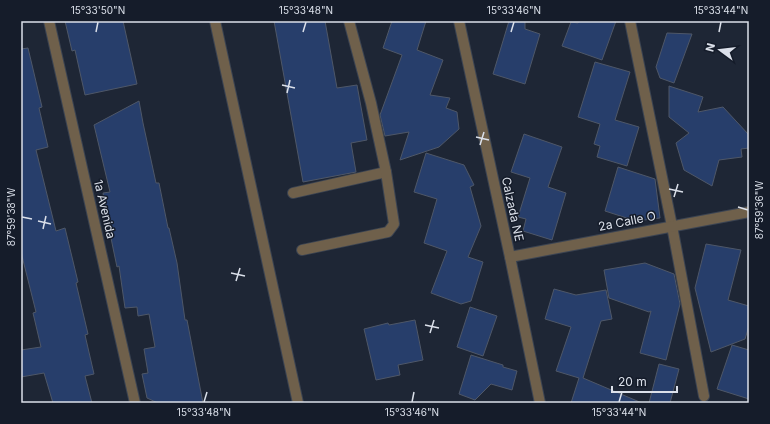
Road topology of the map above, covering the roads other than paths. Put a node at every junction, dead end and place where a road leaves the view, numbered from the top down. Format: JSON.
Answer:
{"nodes":[{"id":1,"x":49,"y":21,"type":"edge"},
{"id":2,"x":215,"y":21,"type":"edge"},
{"id":3,"x":349,"y":21,"type":"edge"},
{"id":4,"x":459,"y":21,"type":"edge"},
{"id":5,"x":630,"y":21,"type":"edge"},
{"id":6,"x":386,"y":172,"type":"junction"},
{"id":7,"x":293,"y":193,"type":"dead end"},
{"id":8,"x":749,"y":212,"type":"edge"},
{"id":9,"x":672,"y":226,"type":"junction"},
{"id":10,"x":302,"y":250,"type":"dead end"},
{"id":11,"x":510,"y":256,"type":"junction"},
{"id":12,"x":704,"y":396,"type":"dead end"},
{"id":13,"x":135,"y":403,"type":"edge"},
{"id":14,"x":298,"y":403,"type":"edge"},
{"id":15,"x":540,"y":403,"type":"edge"}],
"edges":[{"from":1,"to":13,"type":"street","name":"1a Avenida"},
{"from":2,"to":14,"type":"street"},
{"from":3,"to":6,"type":"street"},
{"from":4,"to":11,"type":"street","name":"Calzada NE"},
{"from":5,"to":9,"type":"street"},
{"from":6,"to":7,"type":"street"},
{"from":6,"to":10,"type":"street"},
{"from":8,"to":9,"type":"street","name":"2a Calle O"},
{"from":9,"to":11,"type":"street","name":"2a Calle O"},
{"from":9,"to":12,"type":"street"},
{"from":11,"to":15,"type":"street","name":"Calzada NE"}]}
